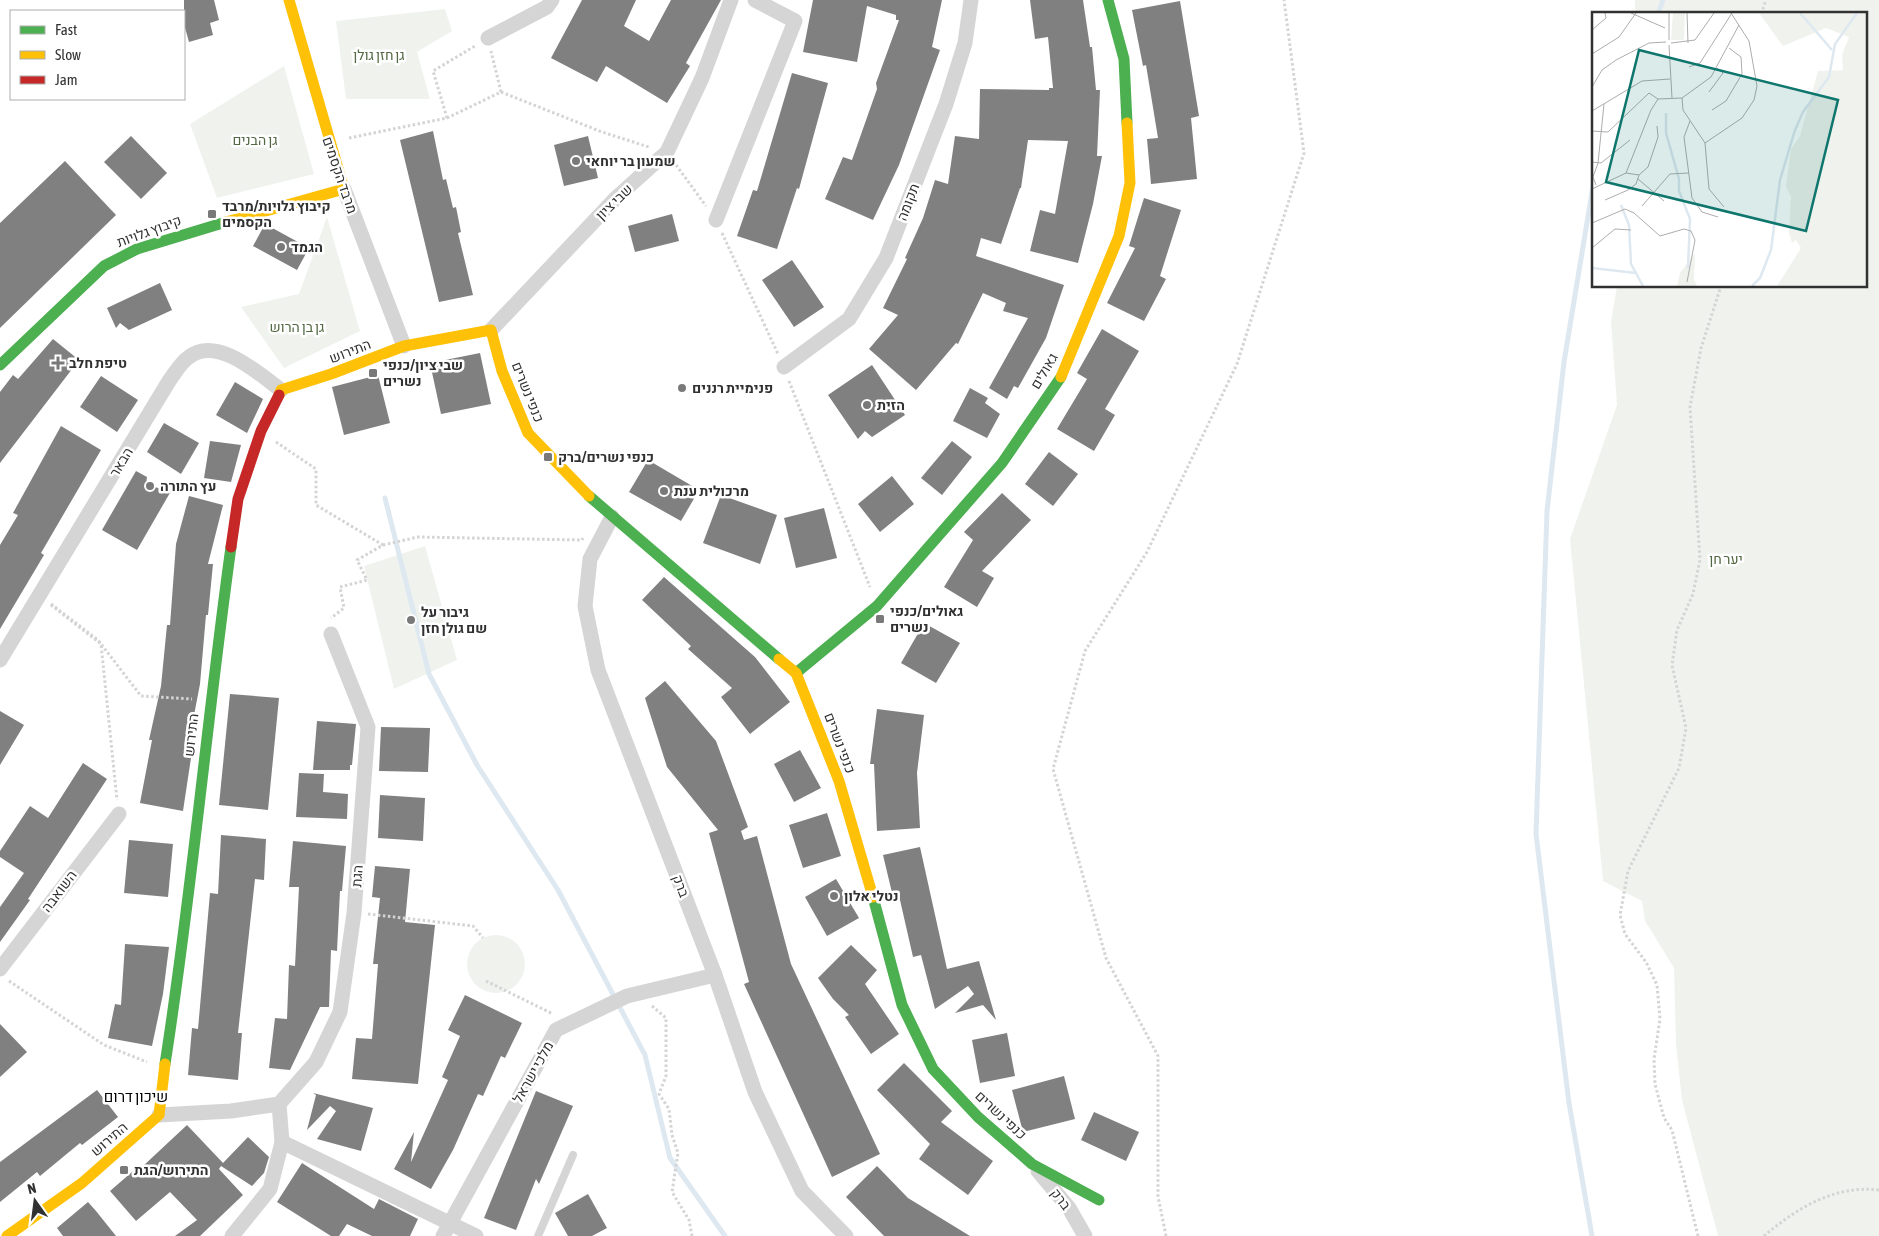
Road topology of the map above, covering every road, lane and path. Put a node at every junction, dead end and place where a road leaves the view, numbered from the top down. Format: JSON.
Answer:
{"nodes":[{"id":1,"x":289,"y":0,"type":"edge"},
{"id":2,"x":552,"y":0,"type":"edge"},
{"id":3,"x":731,"y":0,"type":"edge"},
{"id":4,"x":755,"y":0,"type":"edge"},
{"id":5,"x":971,"y":0,"type":"edge"},
{"id":6,"x":1108,"y":0,"type":"edge"},
{"id":7,"x":1284,"y":0,"type":"edge"},
{"id":8,"x":1766,"y":0,"type":"edge"},
{"id":9,"x":1762,"y":12,"type":"edge"},
{"id":10,"x":488,"y":38,"type":"junction"},
{"id":11,"x":501,"y":92,"type":"junction"},
{"id":12,"x":447,"y":118,"type":"junction"},
{"id":13,"x":328,"y":142,"type":"junction"},
{"id":14,"x":667,"y":152,"type":"junction"},
{"id":15,"x":344,"y":190,"type":"junction"},
{"id":16,"x":716,"y":220,"type":"dead end"},
{"id":17,"x":1720,"y":288,"type":"edge"},
{"id":18,"x":491,"y":330,"type":"junction"},
{"id":19,"x":404,"y":346,"type":"junction"},
{"id":20,"x":0,"y":365,"type":"edge"},
{"id":21,"x":784,"y":367,"type":"dead end"},
{"id":22,"x":281,"y":390,"type":"junction"},
{"id":23,"x":261,"y":431,"type":"junction"},
{"id":24,"x":612,"y":517,"type":"junction"},
{"id":25,"x":582,"y":540,"type":"dead end"},
{"id":26,"x":383,"y":545,"type":"junction"},
{"id":27,"x":40,"y":596,"type":"junction"},
{"id":28,"x":331,"y":634,"type":"joint"},
{"id":29,"x":101,"y":644,"type":"junction"},
{"id":30,"x":0,"y":660,"type":"edge"},
{"id":31,"x":796,"y":673,"type":"junction"},
{"id":32,"x":210,"y":700,"type":"junction"},
{"id":33,"x":118,"y":814,"type":"joint"},
{"id":34,"x":354,"y":913,"type":"junction"},
{"id":35,"x":483,"y":938,"type":"dead end"},
{"id":36,"x":4,"y":975,"type":"edge"},
{"id":37,"x":715,"y":975,"type":"junction"},
{"id":38,"x":486,"y":981,"type":"dead end"},
{"id":39,"x":650,"y":1005,"type":"dead end"},
{"id":40,"x":569,"y":1022,"type":"junction"},
{"id":41,"x":164,"y":1068,"type":"junction"},
{"id":42,"x":279,"y":1104,"type":"junction"},
{"id":43,"x":159,"y":1115,"type":"junction"},
{"id":44,"x":282,"y":1142,"type":"junction"},
{"id":45,"x":574,"y":1155,"type":"dead end"},
{"id":46,"x":1032,"y":1164,"type":"junction"},
{"id":47,"x":1879,"y":1190,"type":"edge"},
{"id":48,"x":1099,"y":1200,"type":"dead end"},
{"id":49,"x":447,"y":1229,"type":"edge"},
{"id":50,"x":7,"y":1236,"type":"edge"},
{"id":51,"x":232,"y":1236,"type":"edge"},
{"id":52,"x":476,"y":1236,"type":"edge"},
{"id":53,"x":538,"y":1236,"type":"edge"},
{"id":54,"x":692,"y":1236,"type":"edge"},
{"id":55,"x":846,"y":1236,"type":"edge"},
{"id":56,"x":1085,"y":1236,"type":"edge"},
{"id":57,"x":1166,"y":1236,"type":"edge"},
{"id":58,"x":1698,"y":1236,"type":"edge"},
{"id":59,"x":1764,"y":1236,"type":"edge"}],
"edges":[{"from":1,"to":13,"type":"street","name":"מרבד הקסמים"},
{"from":2,"to":10,"type":"street"},
{"from":3,"to":14,"type":"street","name":"שבי ציון"},
{"from":4,"to":16,"type":"street"},
{"from":5,"to":21,"type":"street","name":"תקומה"},
{"from":6,"to":31,"type":"street","name":"גאולים"},
{"from":7,"to":57,"type":"path"},
{"from":8,"to":9,"type":"path"},
{"from":10,"to":11,"type":"path"},
{"from":10,"to":12,"type":"path"},
{"from":11,"to":12,"type":"path"},
{"from":11,"to":14,"type":"path"},
{"from":12,"to":13,"type":"path"},
{"from":13,"to":15,"type":"street","name":"מרבד הקסמים"},
{"from":14,"to":18,"type":"street","name":"שבי ציון"},
{"from":15,"to":19,"type":"street","name":"מרבד הקסמים"},
{"from":15,"to":20,"type":"street","name":"קיבוץ גלויות"},
{"from":17,"to":58,"type":"path"},
{"from":18,"to":19,"type":"street","name":"התירוש"},
{"from":18,"to":24,"type":"street","name":"כנפי נשרים"},
{"from":19,"to":22,"type":"street","name":"התירוש"},
{"from":22,"to":23,"type":"street","name":"התירוש"},
{"from":22,"to":27,"type":"street","name":"הבאר"},
{"from":23,"to":26,"type":"path"},
{"from":23,"to":32,"type":"street","name":"התירוש"},
{"from":24,"to":31,"type":"street","name":"כנפי נשרים"},
{"from":24,"to":37,"type":"street","name":"ברק"},
{"from":25,"to":26,"type":"path"},
{"from":26,"to":28,"type":"path"},
{"from":27,"to":29,"type":"path"},
{"from":27,"to":30,"type":"street","name":"הבאר"},
{"from":28,"to":34,"type":"street","name":"הגת"},
{"from":29,"to":32,"type":"path"},
{"from":29,"to":33,"type":"path"},
{"from":31,"to":46,"type":"street","name":"כנפי נשרים"},
{"from":32,"to":41,"type":"street","name":"התירוש"},
{"from":33,"to":36,"type":"street","name":"השואבה"},
{"from":34,"to":35,"type":"path"},
{"from":34,"to":42,"type":"street","name":"הגת"},
{"from":36,"to":41,"type":"path"},
{"from":37,"to":40,"type":"street","name":"מלכי ישראל"},
{"from":37,"to":55,"type":"street","name":"ברק"},
{"from":38,"to":40,"type":"path"},
{"from":39,"to":54,"type":"path"},
{"from":40,"to":49,"type":"street","name":"מלכי ישראל"},
{"from":41,"to":43,"type":"street","name":"התירוש"},
{"from":42,"to":43,"type":"street"},
{"from":42,"to":44,"type":"street"},
{"from":43,"to":50,"type":"street","name":"התירוש"},
{"from":44,"to":49,"type":"street"},
{"from":44,"to":51,"type":"street"},
{"from":45,"to":53,"type":"lane"},
{"from":46,"to":48,"type":"street","name":"כנפי נשרים"},
{"from":46,"to":56,"type":"street","name":"ברק"},
{"from":47,"to":59,"type":"path"},
{"from":49,"to":52,"type":"street"}]}
